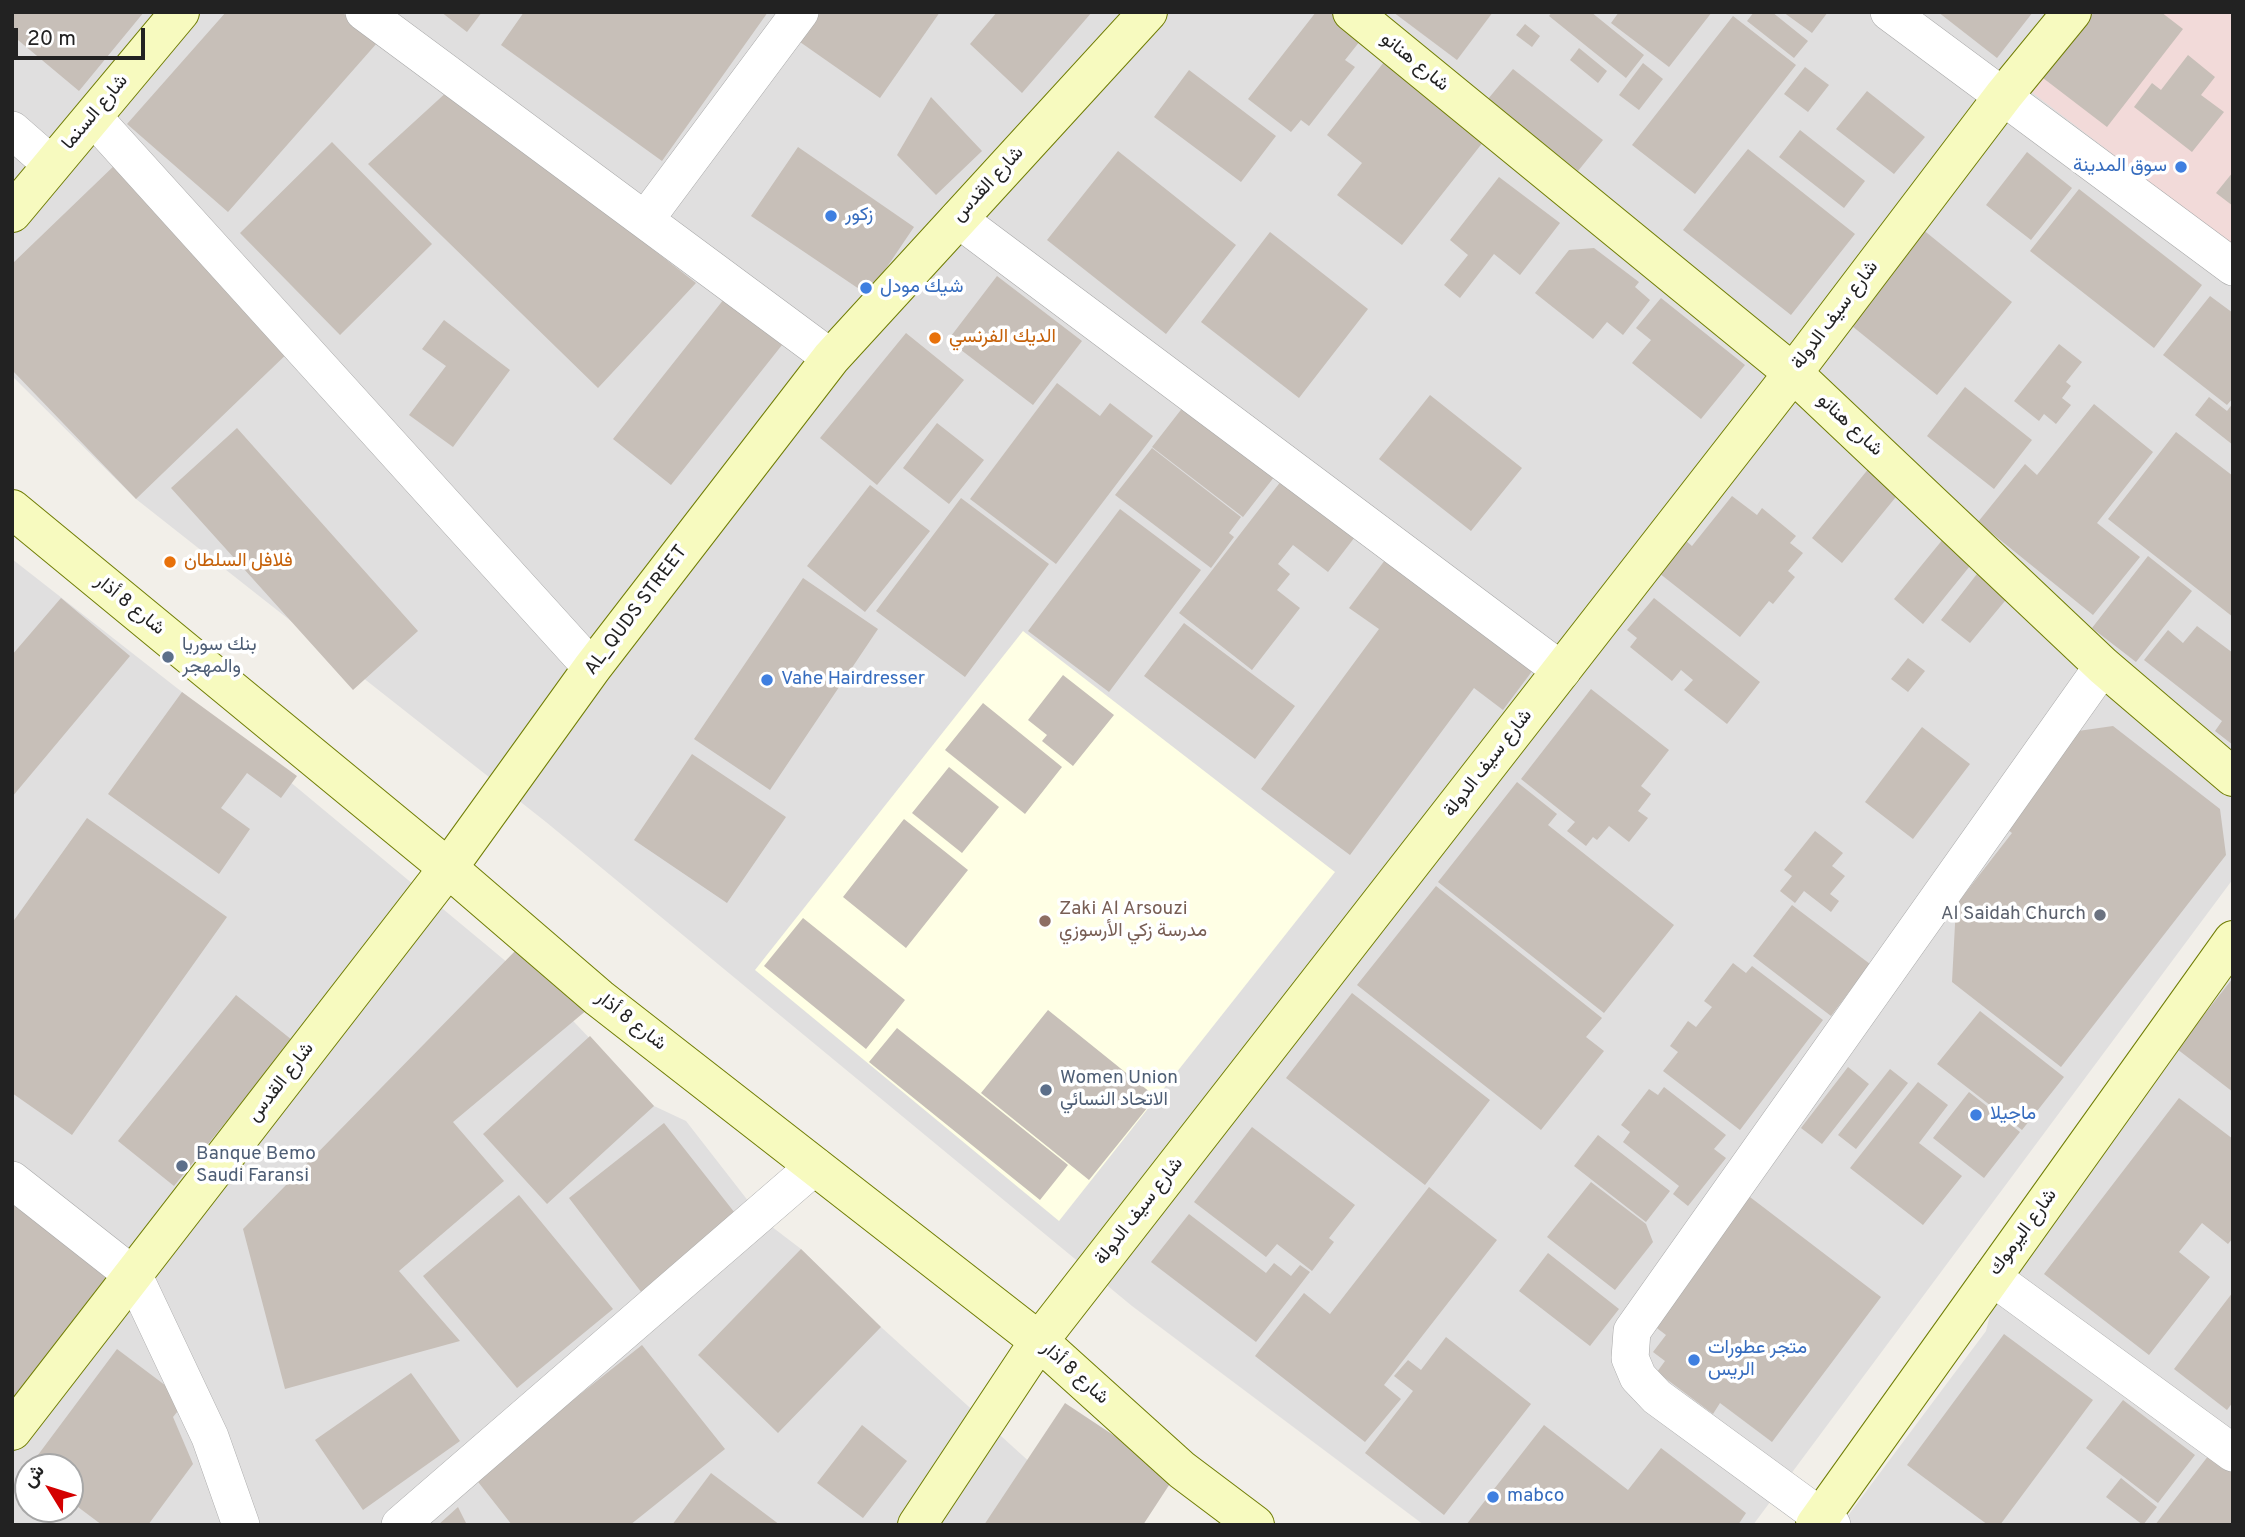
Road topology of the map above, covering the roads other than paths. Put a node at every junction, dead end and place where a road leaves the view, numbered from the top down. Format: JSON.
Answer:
{"nodes":[{"id":1,"x":180,"y":12,"type":"edge"},
{"id":2,"x":364,"y":12,"type":"edge"},
{"id":3,"x":800,"y":12,"type":"edge"},
{"id":4,"x":1148,"y":12,"type":"edge"},
{"id":5,"x":1352,"y":12,"type":"edge"},
{"id":6,"x":1889,"y":12,"type":"edge"},
{"id":7,"x":2072,"y":12,"type":"edge"},
{"id":8,"x":2004,"y":95,"type":"junction"},
{"id":9,"x":93,"y":117,"type":"junction"},
{"id":10,"x":12,"y":130,"type":"edge"},
{"id":11,"x":52,"y":165,"type":"junction"},
{"id":12,"x":12,"y":213,"type":"edge"},
{"id":13,"x":958,"y":219,"type":"junction"},
{"id":14,"x":645,"y":220,"type":"junction"},
{"id":15,"x":2233,"y":267,"type":"edge"},
{"id":16,"x":831,"y":358,"type":"junction"},
{"id":17,"x":1793,"y":373,"type":"junction"},
{"id":18,"x":12,"y":509,"type":"edge"},
{"id":19,"x":2103,"y":666,"type":"junction"},
{"id":20,"x":592,"y":668,"type":"junction"},
{"id":21,"x":1562,"y":671,"type":"junction"},
{"id":22,"x":2233,"y":777,"type":"edge"},
{"id":23,"x":448,"y":868,"type":"junction"},
{"id":24,"x":2233,"y":940,"type":"edge"},
{"id":25,"x":815,"y":1166,"type":"junction"},
{"id":26,"x":12,"y":1180,"type":"edge"},
{"id":27,"x":134,"y":1276,"type":"junction"},
{"id":28,"x":1992,"y":1277,"type":"junction"},
{"id":29,"x":1039,"y":1341,"type":"junction"},
{"id":30,"x":12,"y":1431,"type":"edge"},
{"id":31,"x":2233,"y":1453,"type":"edge"},
{"id":32,"x":1823,"y":1522,"type":"edge"},
{"id":33,"x":241,"y":1525,"type":"edge"},
{"id":34,"x":400,"y":1525,"type":"edge"},
{"id":35,"x":917,"y":1525,"type":"edge"},
{"id":36,"x":1255,"y":1525,"type":"edge"}],
"edges":[{"from":1,"to":9,"type":"street","name":"شارع السنما"},
{"from":2,"to":14,"type":"street"},
{"from":3,"to":14,"type":"street"},
{"from":4,"to":13,"type":"street","name":"شارع القدس"},
{"from":5,"to":17,"type":"street","name":"شارع هنانو"},
{"from":6,"to":8,"type":"street"},
{"from":7,"to":8,"type":"street","name":"شارع سيف الدولة"},
{"from":8,"to":15,"type":"street"},
{"from":8,"to":17,"type":"street","name":"شارع سيف الدولة"},
{"from":9,"to":11,"type":"street","name":"شارع السنما"},
{"from":9,"to":20,"type":"street"},
{"from":10,"to":11,"type":"street"},
{"from":11,"to":12,"type":"street","name":"شارع السنما"},
{"from":13,"to":16,"type":"street","name":"شارع القدس"},
{"from":13,"to":21,"type":"street"},
{"from":14,"to":16,"type":"street"},
{"from":16,"to":20,"type":"street","name":"AL_QUDS STREET"},
{"from":17,"to":19,"type":"street","name":"شارع هنانو"},
{"from":17,"to":21,"type":"street","name":"شارع سيف الدولة"},
{"from":18,"to":23,"type":"street","name":"شارع 8 أذار"},
{"from":19,"to":22,"type":"street","name":"شارع هنانو"},
{"from":19,"to":32,"type":"street"},
{"from":20,"to":23,"type":"street","name":"AL_QUDS STREET"},
{"from":21,"to":29,"type":"street","name":"شارع سيف الدولة"},
{"from":23,"to":25,"type":"street","name":"شارع 8 أذار"},
{"from":23,"to":27,"type":"street","name":"شارع القدس"},
{"from":24,"to":28,"type":"street","name":"شارع اليرموك"},
{"from":25,"to":29,"type":"street","name":"شارع 8 أذار"},
{"from":25,"to":34,"type":"street"},
{"from":26,"to":27,"type":"street"},
{"from":27,"to":30,"type":"street","name":"شارع القدس"},
{"from":27,"to":33,"type":"street"},
{"from":28,"to":31,"type":"street"},
{"from":28,"to":32,"type":"street","name":"شارع اليرموك"},
{"from":29,"to":35,"type":"street","name":"شارع سيف الدولة"},
{"from":29,"to":36,"type":"street","name":"شارع 8 أذار"}]}
